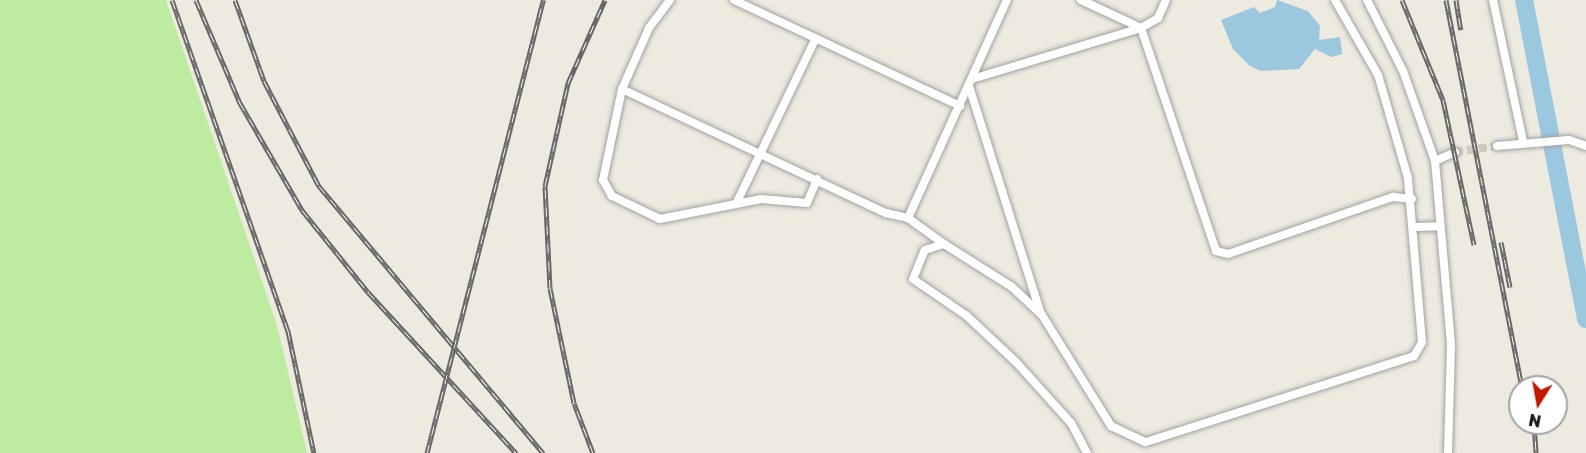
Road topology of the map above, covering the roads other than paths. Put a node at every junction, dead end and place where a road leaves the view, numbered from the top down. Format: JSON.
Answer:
{"nodes":[{"id":1,"x":670,"y":0,"type":"edge"},
{"id":2,"x":734,"y":0,"type":"edge"},
{"id":3,"x":1007,"y":0,"type":"edge"},
{"id":4,"x":1081,"y":0,"type":"edge"},
{"id":5,"x":1166,"y":0,"type":"edge"},
{"id":6,"x":1335,"y":0,"type":"edge"},
{"id":7,"x":1367,"y":0,"type":"edge"},
{"id":8,"x":1493,"y":0,"type":"edge"},
{"id":9,"x":1141,"y":28,"type":"junction"},
{"id":10,"x":814,"y":42,"type":"junction"},
{"id":11,"x":970,"y":82,"type":"junction"},
{"id":12,"x":622,"y":89,"type":"junction"},
{"id":13,"x":960,"y":106,"type":"junction"},
{"id":14,"x":1524,"y":141,"type":"junction"},
{"id":15,"x":1497,"y":146,"type":"tunnel mouth"},
{"id":16,"x":1586,"y":146,"type":"edge"},
{"id":17,"x":1455,"y":152,"type":"tunnel mouth"},
{"id":18,"x":760,"y":155,"type":"junction"},
{"id":19,"x":1435,"y":161,"type":"junction"},
{"id":20,"x":817,"y":179,"type":"junction"},
{"id":21,"x":1412,"y":199,"type":"junction"},
{"id":22,"x":736,"y":204,"type":"junction"},
{"id":23,"x":908,"y":218,"type":"junction"},
{"id":24,"x":1439,"y":226,"type":"junction"},
{"id":25,"x":1416,"y":227,"type":"junction"},
{"id":26,"x":944,"y":244,"type":"junction"},
{"id":27,"x":1042,"y":315,"type":"junction"},
{"id":28,"x":1087,"y":453,"type":"edge"},
{"id":29,"x":1448,"y":453,"type":"edge"}],
"edges":[{"from":1,"to":12,"type":"street"},
{"from":2,"to":10,"type":"street"},
{"from":3,"to":11,"type":"street"},
{"from":4,"to":9,"type":"street"},
{"from":5,"to":9,"type":"street"},
{"from":6,"to":21,"type":"street"},
{"from":7,"to":19,"type":"street"},
{"from":8,"to":14,"type":"street"},
{"from":9,"to":11,"type":"street"},
{"from":9,"to":21,"type":"street"},
{"from":10,"to":13,"type":"street"},
{"from":10,"to":18,"type":"street"},
{"from":11,"to":13,"type":"street"},
{"from":11,"to":27,"type":"street"},
{"from":12,"to":18,"type":"street"},
{"from":12,"to":22,"type":"street"},
{"from":13,"to":23,"type":"street"},
{"from":14,"to":15,"type":"street"},
{"from":14,"to":16,"type":"street"},
{"from":17,"to":19,"type":"street"},
{"from":18,"to":20,"type":"street"},
{"from":18,"to":22,"type":"street"},
{"from":19,"to":24,"type":"street"},
{"from":20,"to":22,"type":"street"},
{"from":20,"to":23,"type":"street"},
{"from":21,"to":25,"type":"street"},
{"from":23,"to":26,"type":"street"},
{"from":24,"to":25,"type":"street"},
{"from":24,"to":29,"type":"street"},
{"from":25,"to":27,"type":"street"},
{"from":26,"to":27,"type":"street"},
{"from":26,"to":28,"type":"street"}]}
